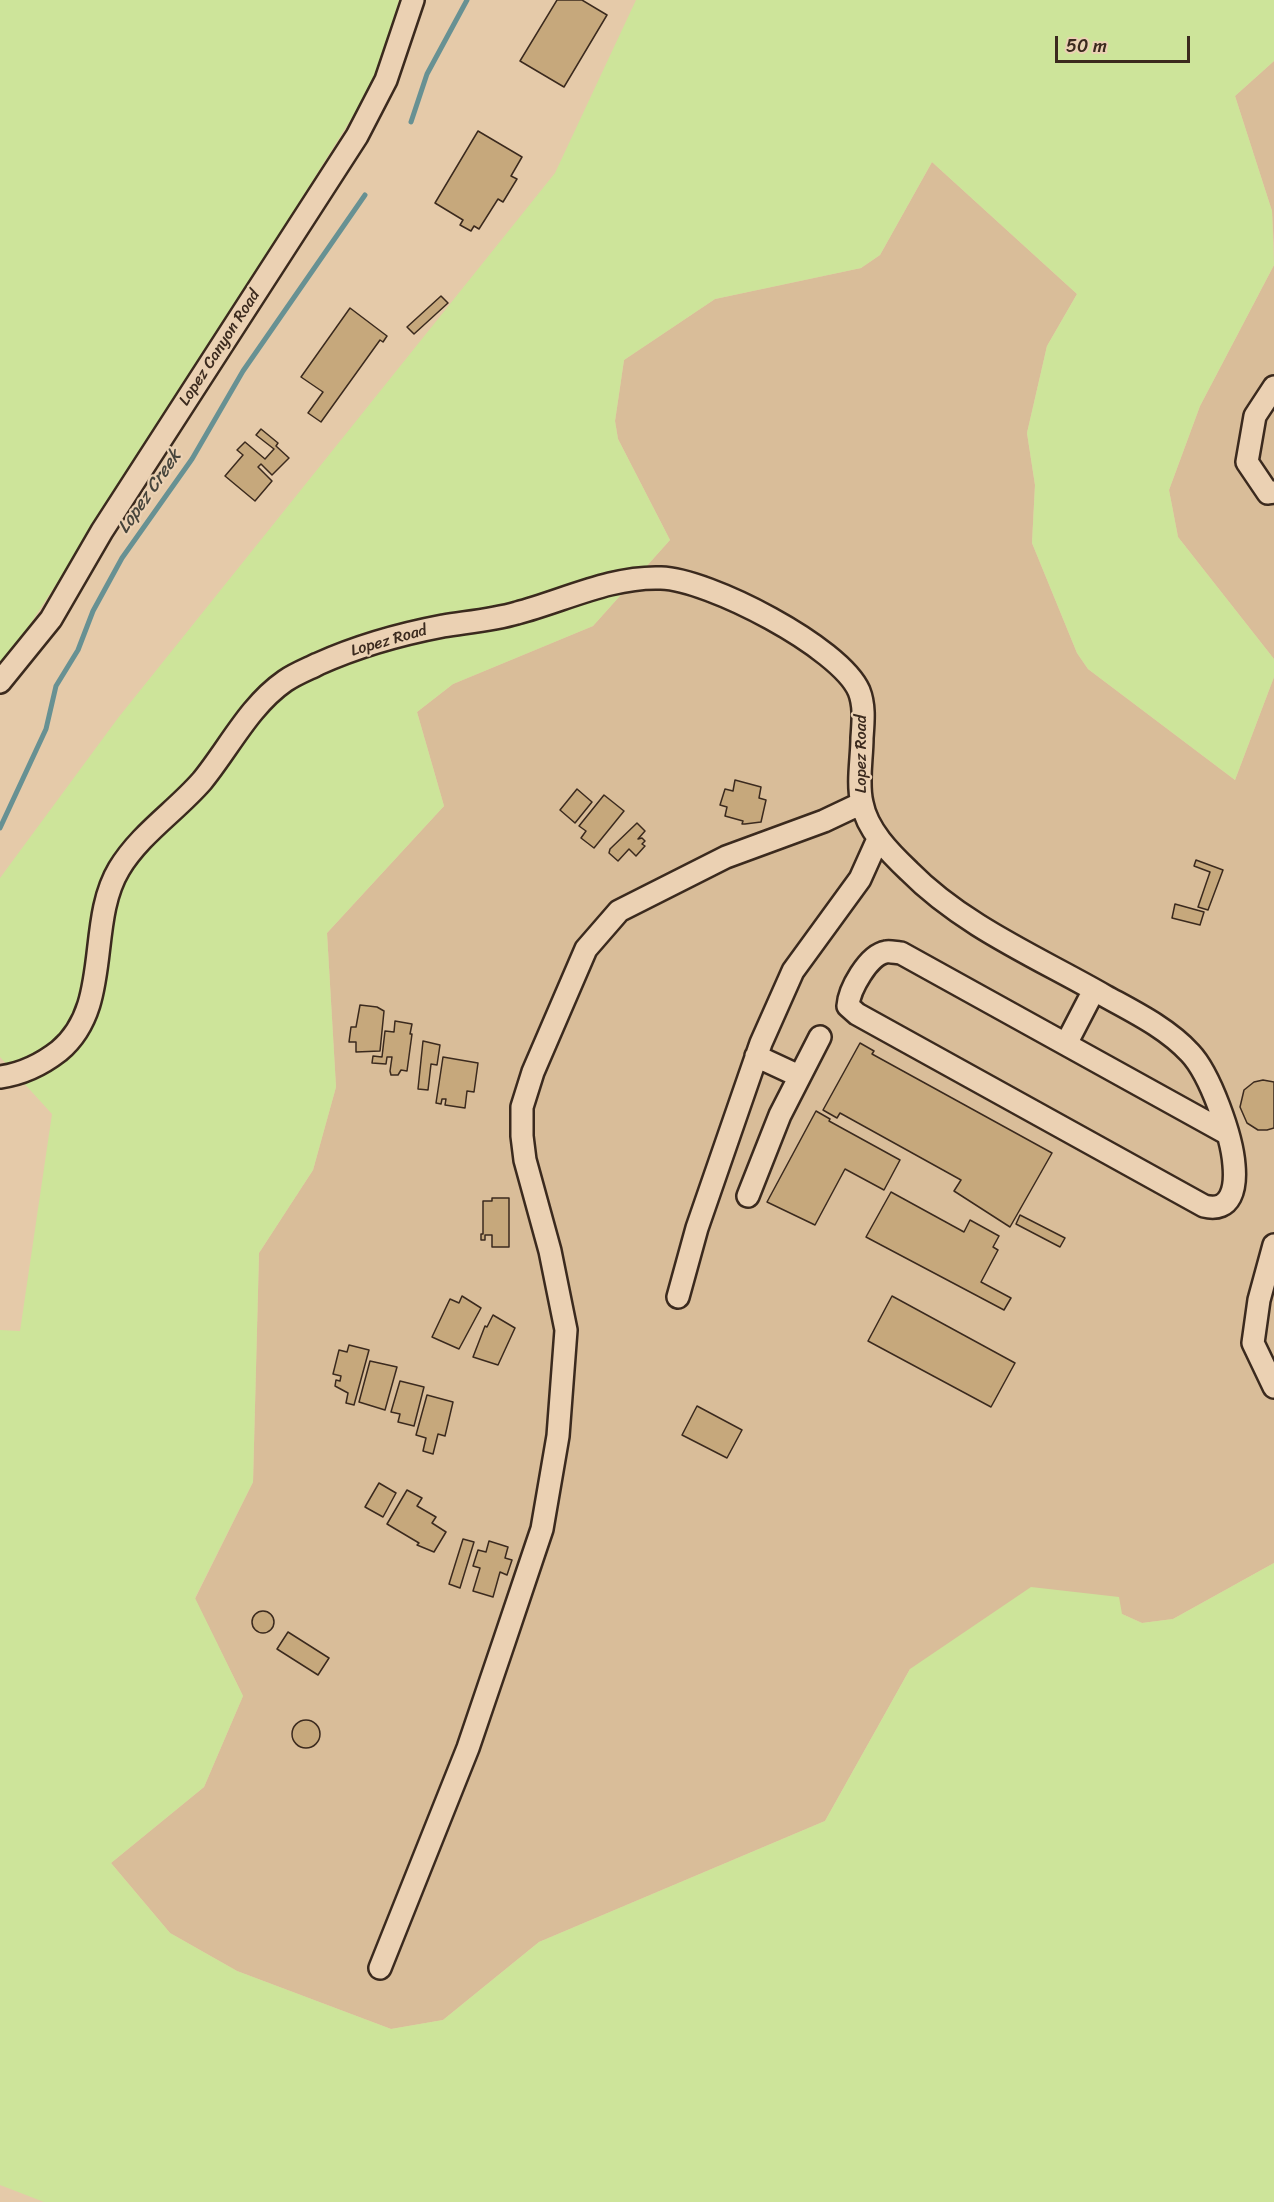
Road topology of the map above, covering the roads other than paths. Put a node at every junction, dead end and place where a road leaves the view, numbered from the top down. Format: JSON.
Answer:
{"nodes":[{"id":1,"x":412,"y":0,"type":"edge"},
{"id":2,"x":1274,"y":387,"type":"edge"},
{"id":3,"x":1274,"y":492,"type":"edge"},
{"id":4,"x":0,"y":682,"type":"edge"},
{"id":5,"x":862,"y":803,"type":"junction"},
{"id":6,"x":878,"y":838,"type":"junction"},
{"id":7,"x":1094,"y":990,"type":"junction"},
{"id":8,"x":820,"y":1037,"type":"dead end"},
{"id":9,"x":1066,"y":1044,"type":"junction"},
{"id":10,"x":756,"y":1056,"type":"junction"},
{"id":11,"x":799,"y":1076,"type":"junction"},
{"id":12,"x":0,"y":1077,"type":"edge"},
{"id":13,"x":1228,"y":1134,"type":"junction"},
{"id":14,"x":748,"y":1196,"type":"dead end"},
{"id":15,"x":1274,"y":1245,"type":"edge"},
{"id":16,"x":678,"y":1297,"type":"dead end"},
{"id":17,"x":1274,"y":1387,"type":"edge"},
{"id":18,"x":380,"y":1968,"type":"dead end"}],
"edges":[{"from":1,"to":4,"type":"street","name":"Lopez Canyon Road"},
{"from":2,"to":3,"type":"street"},
{"from":5,"to":6,"type":"street"},
{"from":5,"to":12,"type":"street","name":"Lopez Road"},
{"from":5,"to":18,"type":"street"},
{"from":6,"to":7,"type":"street"},
{"from":6,"to":10,"type":"street"},
{"from":7,"to":9,"type":"street"},
{"from":7,"to":13,"type":"street"},
{"from":8,"to":11,"type":"street"},
{"from":9,"to":13,"type":"street"},
{"from":9,"to":13,"type":"street"},
{"from":10,"to":11,"type":"street"},
{"from":10,"to":16,"type":"street"},
{"from":11,"to":14,"type":"street"},
{"from":15,"to":17,"type":"street"}]}
